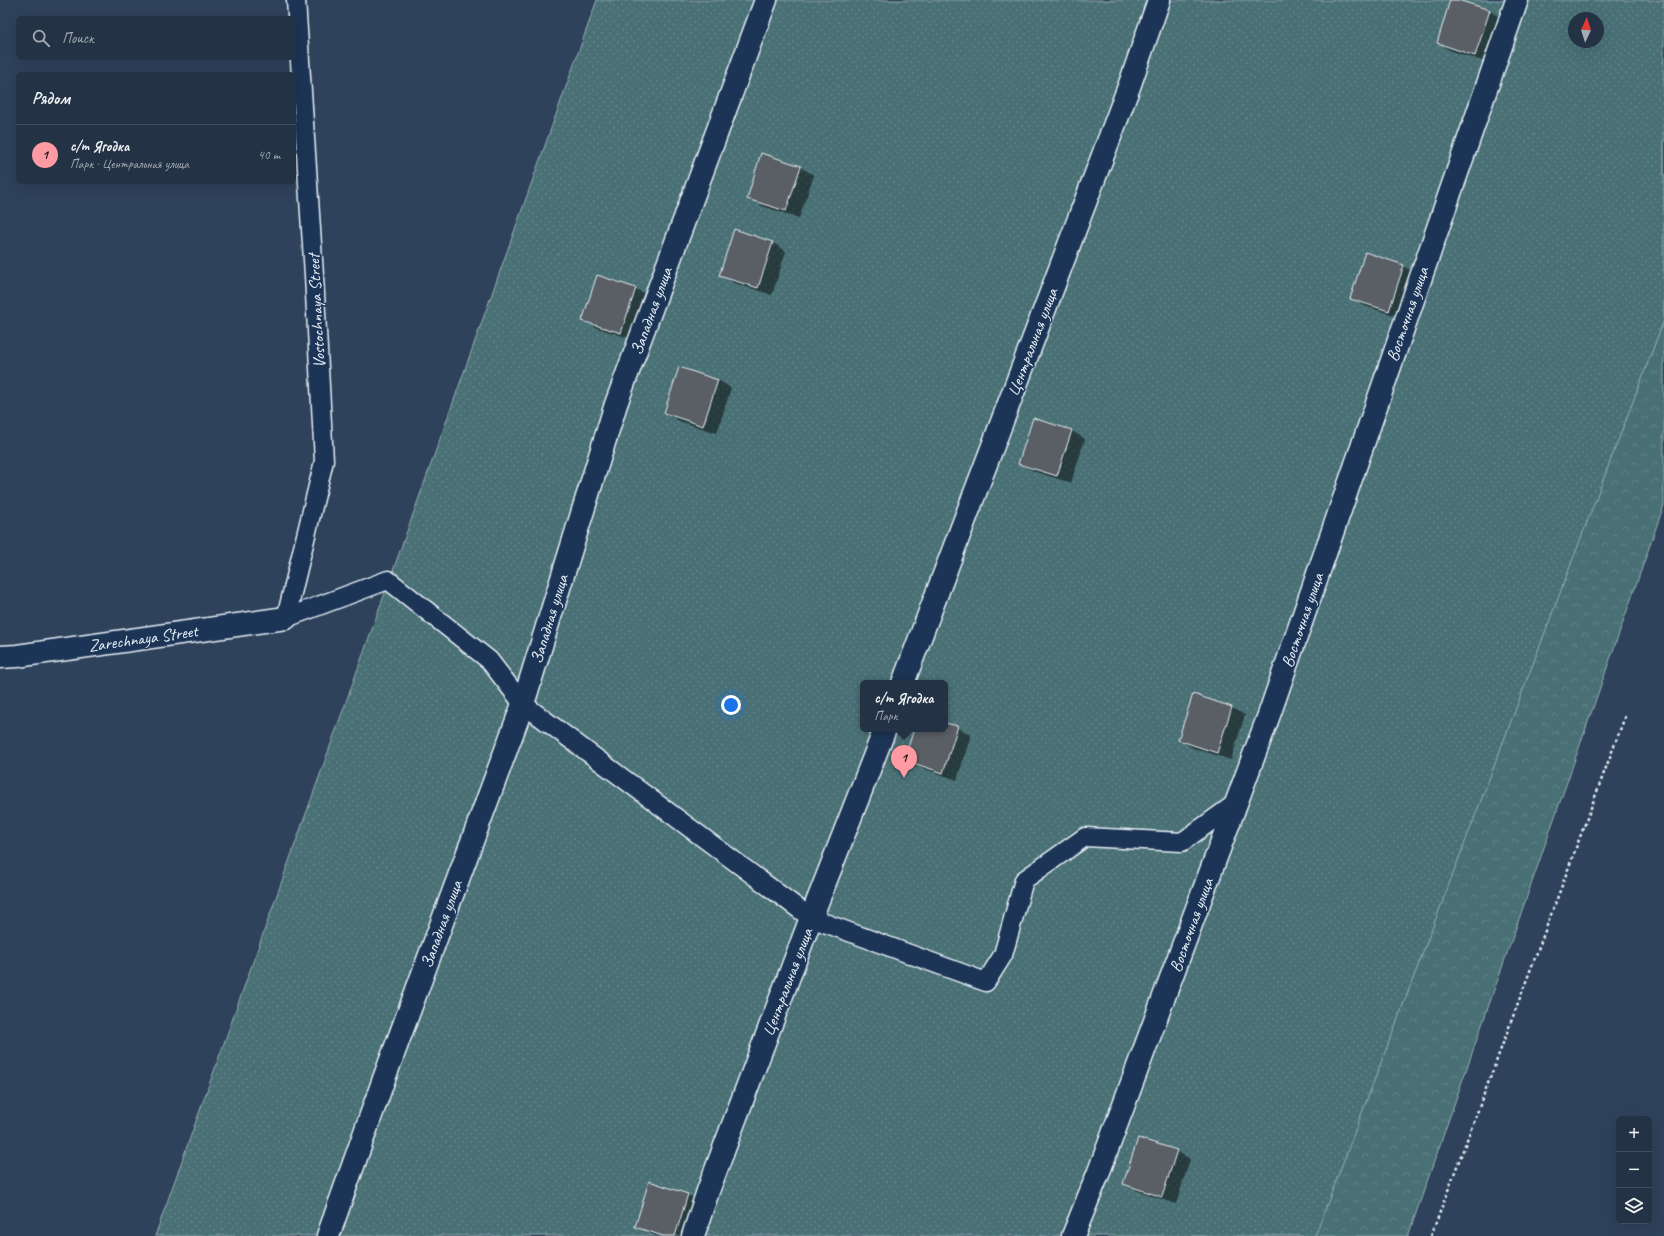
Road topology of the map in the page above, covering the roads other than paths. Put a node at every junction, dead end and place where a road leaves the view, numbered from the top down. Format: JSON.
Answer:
{"nodes":[{"id":1,"x":296,"y":0,"type":"edge"},
{"id":2,"x":766,"y":0,"type":"edge"},
{"id":3,"x":1159,"y":0,"type":"edge"},
{"id":4,"x":1517,"y":0,"type":"edge"},
{"id":5,"x":286,"y":618,"type":"junction"},
{"id":6,"x":0,"y":657,"type":"edge"},
{"id":7,"x":904,"y":680,"type":"edge"},
{"id":8,"x":523,"y":704,"type":"junction"},
{"id":9,"x":884,"y":732,"type":"edge"},
{"id":10,"x":1236,"y":803,"type":"junction"},
{"id":11,"x":811,"y":918,"type":"junction"},
{"id":12,"x":328,"y":1236,"type":"edge"},
{"id":13,"x":693,"y":1236,"type":"edge"},
{"id":14,"x":1073,"y":1236,"type":"edge"}],
"edges":[{"from":1,"to":5,"type":"lane","name":"Vostochnaya Street"},
{"from":2,"to":8,"type":"street","name":"Западная улица"},
{"from":3,"to":7,"type":"street","name":"Центральная улица"},
{"from":4,"to":10,"type":"street","name":"Восточная улица"},
{"from":5,"to":6,"type":"street","name":"Zarechnaya Street"},
{"from":5,"to":8,"type":"lane"},
{"from":8,"to":11,"type":"lane"},
{"from":8,"to":12,"type":"street","name":"Западная улица"},
{"from":9,"to":11,"type":"street","name":"Центральная улица"},
{"from":10,"to":11,"type":"lane"},
{"from":10,"to":14,"type":"street","name":"Восточная улица"},
{"from":11,"to":13,"type":"street","name":"Центральная улица"}]}
